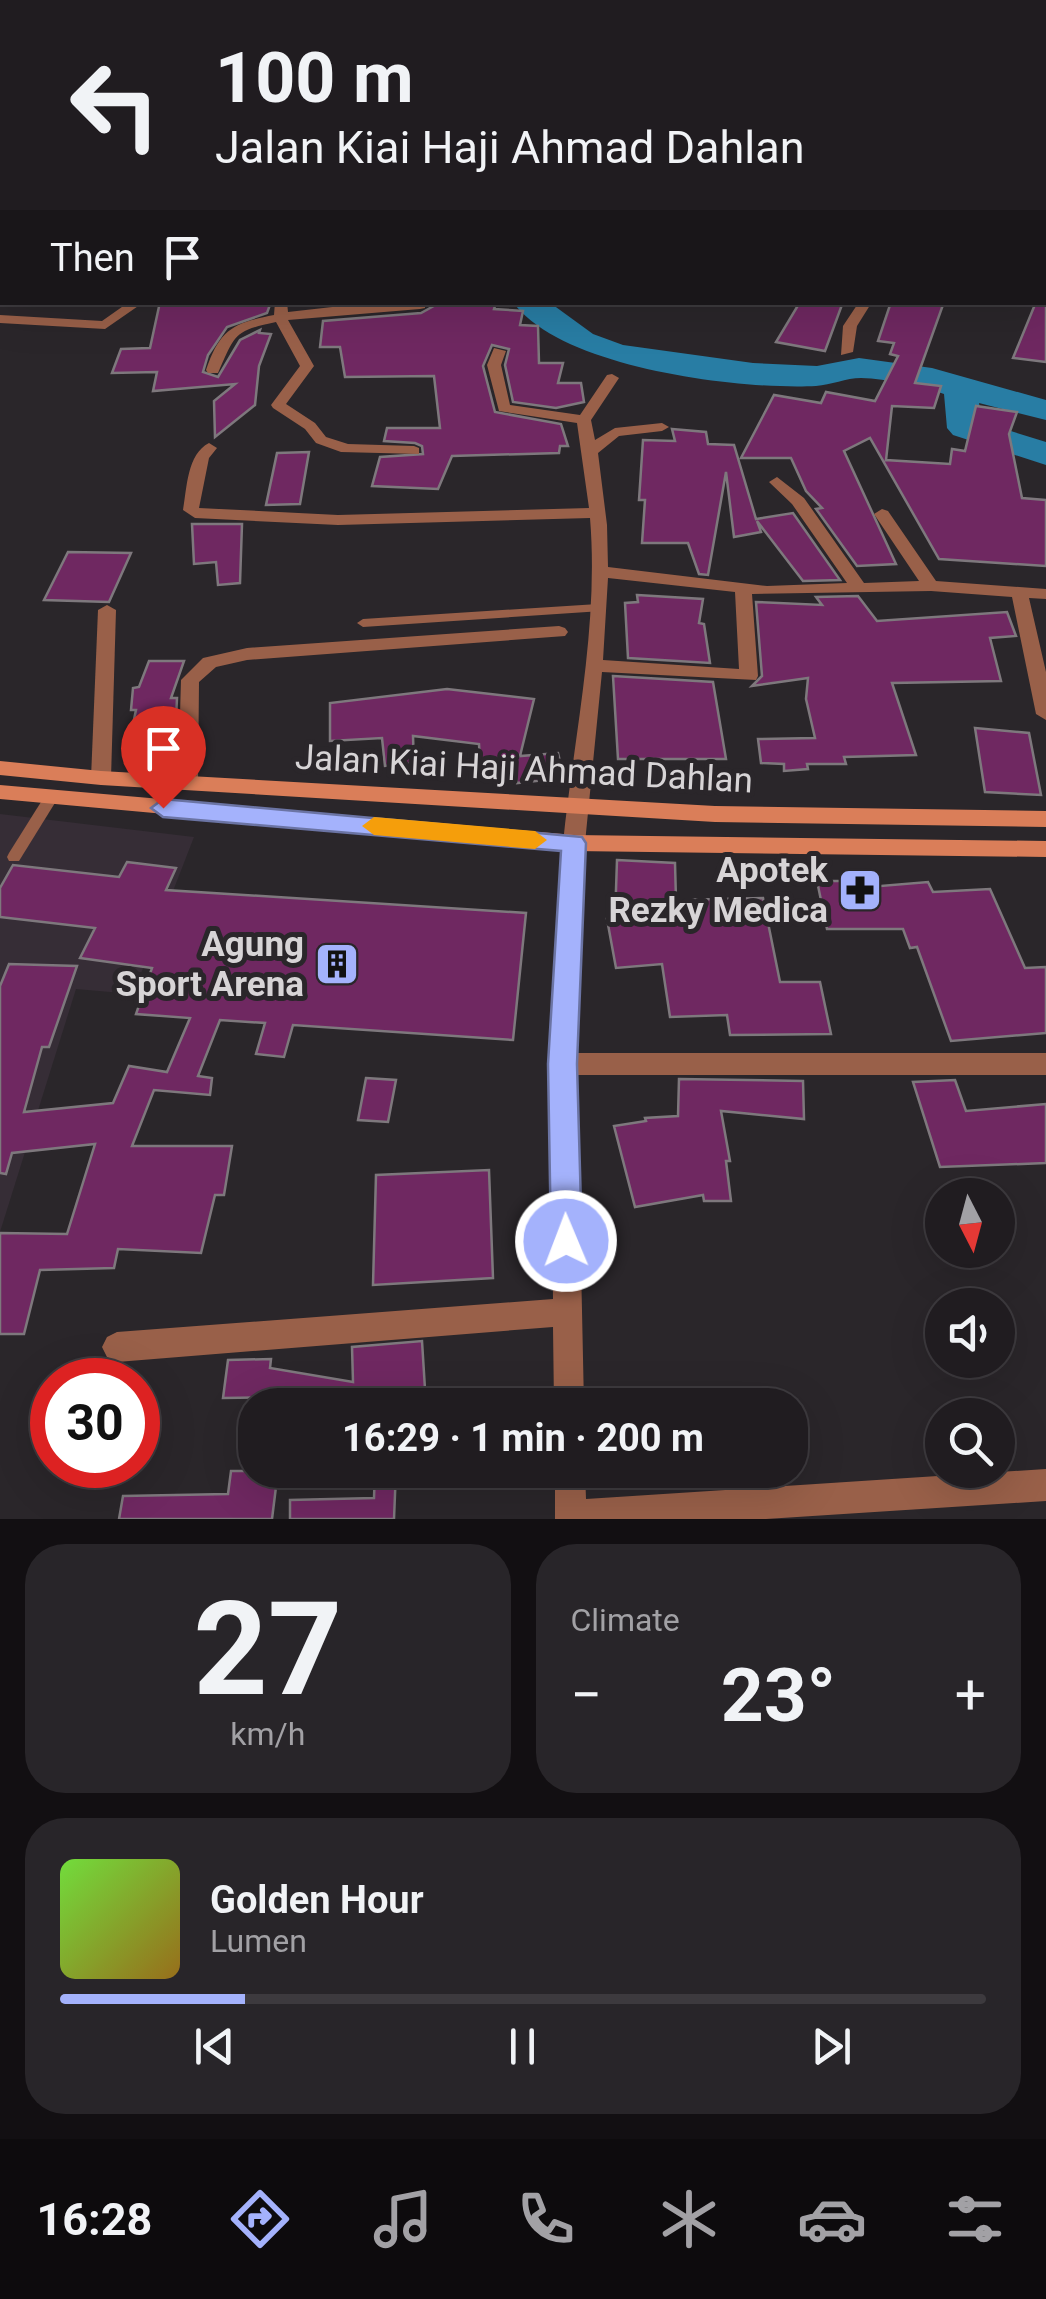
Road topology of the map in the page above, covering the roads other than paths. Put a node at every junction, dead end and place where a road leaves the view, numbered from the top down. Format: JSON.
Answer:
{"nodes":[{"id":1,"x":134,"y":305,"type":"edge"},
{"id":2,"x":420,"y":305,"type":"edge"},
{"id":3,"x":864,"y":305,"type":"edge"},
{"id":4,"x":281,"y":311,"type":"edge"},
{"id":5,"x":0,"y":319,"type":"edge"},
{"id":6,"x":499,"y":350,"type":"dead end"},
{"id":7,"x":846,"y":352,"type":"dead end"},
{"id":8,"x":214,"y":370,"type":"dead end"},
{"id":9,"x":612,"y":378,"type":"dead end"},
{"id":10,"x":584,"y":420,"type":"junction"},
{"id":11,"x":662,"y":427,"type":"dead end"},
{"id":12,"x":209,"y":448,"type":"dead end"},
{"id":13,"x":414,"y":451,"type":"dead end"},
{"id":14,"x":590,"y":452,"type":"junction"},
{"id":15,"x":777,"y":482,"type":"dead end"},
{"id":16,"x":596,"y":514,"type":"junction"},
{"id":17,"x":882,"y":514,"type":"dead end"},
{"id":18,"x":600,"y":572,"type":"junction"},
{"id":19,"x":931,"y":586,"type":"junction"},
{"id":20,"x":743,"y":588,"type":"junction"},
{"id":21,"x":860,"y":589,"type":"junction"},
{"id":22,"x":1019,"y":591,"type":"junction"},
{"id":23,"x":1046,"y":594,"type":"edge"},
{"id":24,"x":598,"y":608,"type":"junction"},
{"id":25,"x":107,"y":610,"type":"dead end"},
{"id":26,"x":364,"y":624,"type":"dead end"},
{"id":27,"x":559,"y":632,"type":"dead end"},
{"id":28,"x":592,"y":665,"type":"junction"},
{"id":29,"x":1046,"y":714,"type":"edge"},
{"id":30,"x":0,"y":768,"type":"edge"},
{"id":31,"x":100,"y":778,"type":"junction"},
{"id":32,"x":188,"y":783,"type":"junction"},
{"id":33,"x":0,"y":792,"type":"edge"},
{"id":34,"x":50,"y":798,"type":"junction"},
{"id":35,"x":578,"y":806,"type":"junction"},
{"id":36,"x":1046,"y":819,"type":"edge"},
{"id":37,"x":574,"y":843,"type":"junction"},
{"id":38,"x":1046,"y":849,"type":"edge"},
{"id":39,"x":14,"y":857,"type":"dead end"},
{"id":40,"x":562,"y":1064,"type":"junction"},
{"id":41,"x":1046,"y":1064,"type":"edge"},
{"id":42,"x":568,"y":1312,"type":"junction"},
{"id":43,"x":117,"y":1347,"type":"dead end"},
{"id":44,"x":570,"y":1388,"type":"edge"},
{"id":45,"x":1046,"y":1485,"type":"edge"},
{"id":46,"x":570,"y":1488,"type":"edge"},
{"id":47,"x":571,"y":1518,"type":"edge"}],
"edges":[{"from":1,"to":5,"type":"street"},
{"from":2,"to":4,"type":"street"},
{"from":3,"to":7,"type":"street"},
{"from":4,"to":8,"type":"street"},
{"from":4,"to":13,"type":"street"},
{"from":6,"to":10,"type":"street"},
{"from":9,"to":10,"type":"street"},
{"from":10,"to":14,"type":"street"},
{"from":11,"to":14,"type":"street"},
{"from":12,"to":16,"type":"street"},
{"from":14,"to":16,"type":"street"},
{"from":15,"to":21,"type":"street"},
{"from":16,"to":18,"type":"street"},
{"from":17,"to":19,"type":"street"},
{"from":18,"to":20,"type":"street"},
{"from":18,"to":24,"type":"street"},
{"from":19,"to":21,"type":"street"},
{"from":19,"to":22,"type":"street"},
{"from":20,"to":21,"type":"street"},
{"from":20,"to":28,"type":"street"},
{"from":22,"to":23,"type":"street"},
{"from":22,"to":29,"type":"street"},
{"from":24,"to":26,"type":"lane"},
{"from":24,"to":28,"type":"street"},
{"from":25,"to":31,"type":"street"},
{"from":27,"to":32,"type":"street"},
{"from":28,"to":35,"type":"street"},
{"from":30,"to":31,"type":"main road","name":"Jalan Kiai Haji Ahmad Dahlan"},
{"from":31,"to":32,"type":"main road","name":"Jalan Kiai Haji Ahmad Dahlan"},
{"from":32,"to":35,"type":"main road","name":"Jalan Kiai Haji Ahmad Dahlan"},
{"from":33,"to":34,"type":"main road","name":"Jalan Kiai Haji Ahmad Dahlan"},
{"from":34,"to":37,"type":"main road","name":"Jalan Kiai Haji Ahmad Dahlan"},
{"from":34,"to":39,"type":"lane"},
{"from":35,"to":36,"type":"main road","name":"Jalan Kiai Haji Ahmad Dahlan"},
{"from":35,"to":37,"type":"street"},
{"from":37,"to":38,"type":"main road","name":"Jalan Kiai Haji Ahmad Dahlan"},
{"from":37,"to":40,"type":"street"},
{"from":40,"to":41,"type":"street"},
{"from":40,"to":42,"type":"street"},
{"from":42,"to":43,"type":"street"},
{"from":42,"to":44,"type":"street"},
{"from":45,"to":47,"type":"street"},
{"from":46,"to":47,"type":"street"}]}
